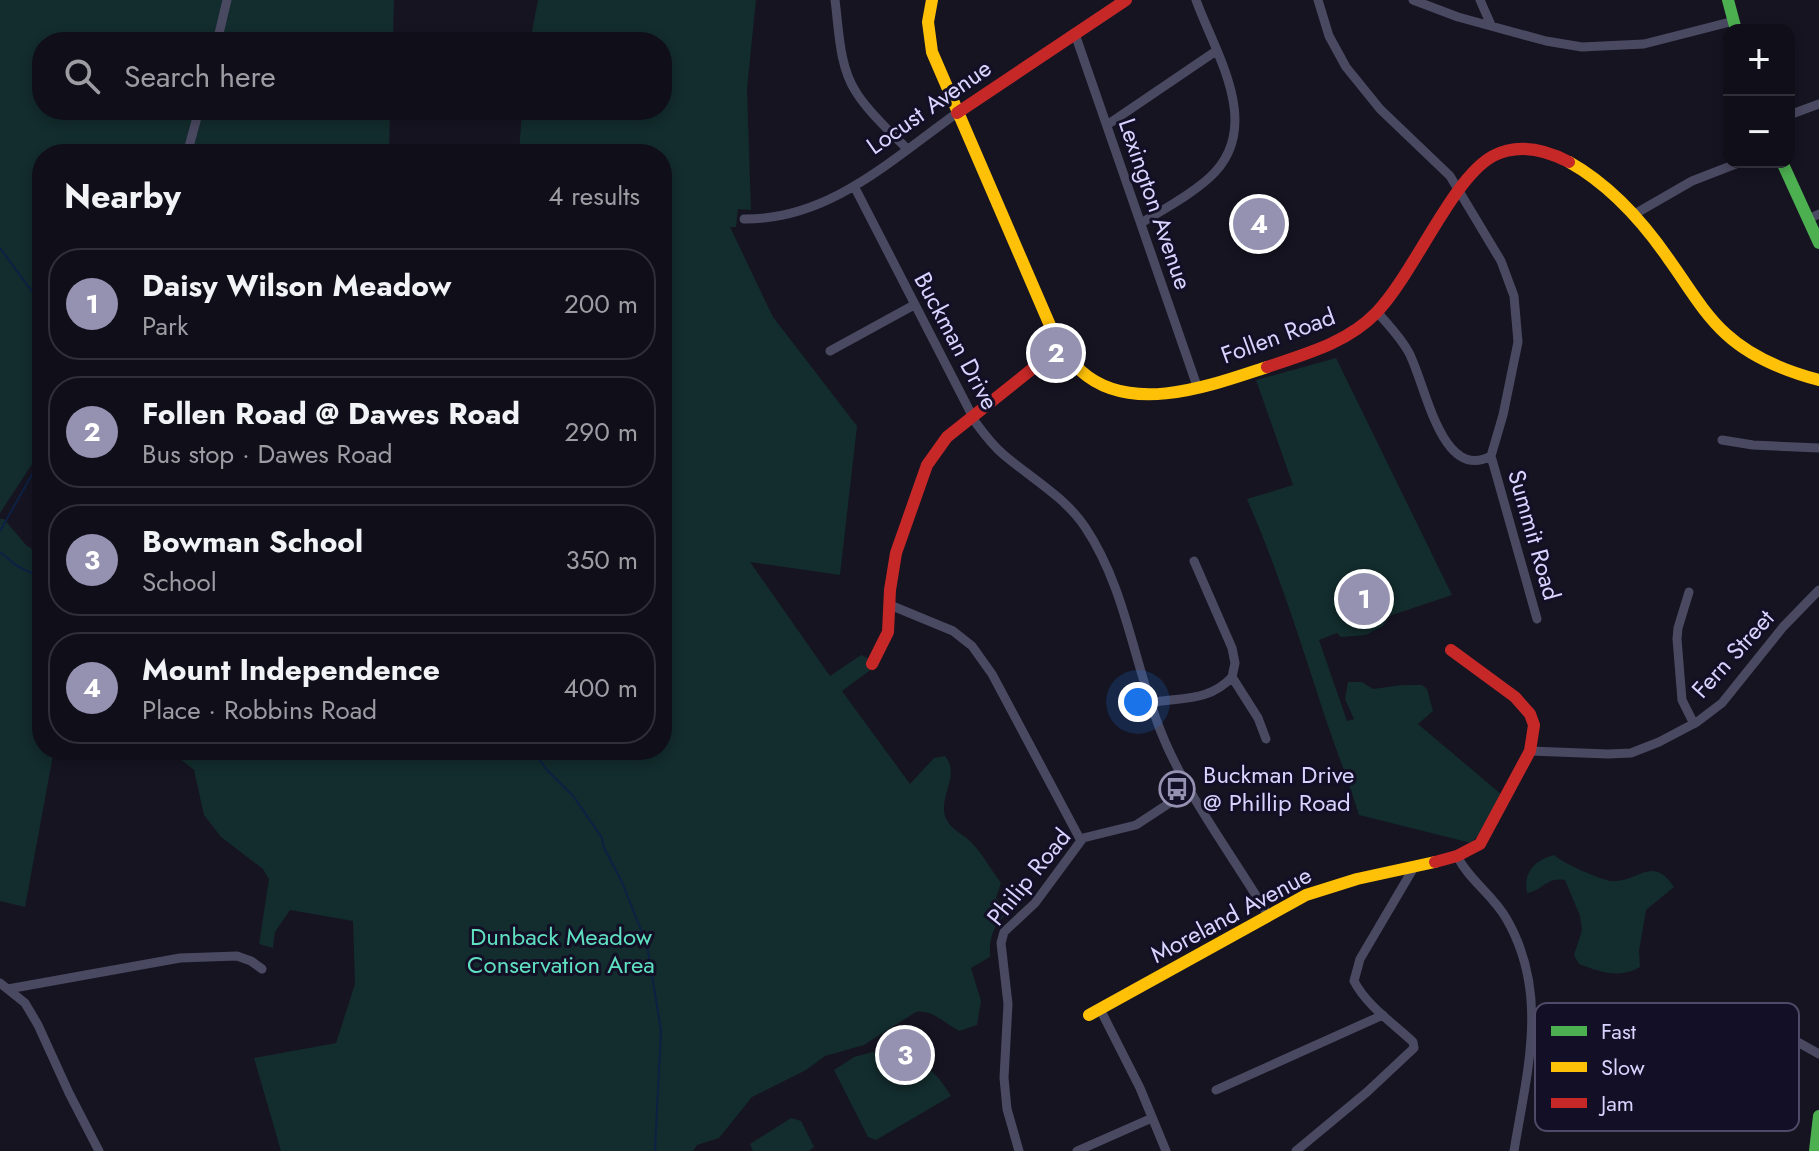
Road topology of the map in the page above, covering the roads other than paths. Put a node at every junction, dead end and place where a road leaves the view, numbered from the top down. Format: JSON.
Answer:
{"nodes":[{"id":1,"x":227,"y":0,"type":"edge"},
{"id":2,"x":835,"y":0,"type":"edge"},
{"id":3,"x":932,"y":0,"type":"edge"},
{"id":4,"x":1126,"y":0,"type":"edge"},
{"id":5,"x":1196,"y":0,"type":"edge"},
{"id":6,"x":1318,"y":0,"type":"edge"},
{"id":7,"x":1413,"y":0,"type":"edge"},
{"id":8,"x":1480,"y":0,"type":"edge"},
{"id":9,"x":1728,"y":0,"type":"edge"},
{"id":10,"x":1734,"y":24,"type":"edge"},
{"id":11,"x":1491,"y":25,"type":"junction"},
{"id":12,"x":1723,"y":28,"type":"edge"},
{"id":13,"x":219,"y":32,"type":"edge"},
{"id":14,"x":1075,"y":34,"type":"junction"},
{"id":15,"x":1216,"y":51,"type":"junction"},
{"id":16,"x":1819,"y":104,"type":"edge"},
{"id":17,"x":957,"y":113,"type":"junction"},
{"id":18,"x":1795,"y":113,"type":"edge"},
{"id":19,"x":196,"y":120,"type":"edge"},
{"id":20,"x":1107,"y":125,"type":"junction"},
{"id":21,"x":190,"y":144,"type":"edge"},
{"id":22,"x":907,"y":149,"type":"junction"},
{"id":23,"x":1726,"y":168,"type":"edge"},
{"id":24,"x":1785,"y":168,"type":"edge"},
{"id":25,"x":854,"y":186,"type":"junction"},
{"id":26,"x":1459,"y":191,"type":"junction"},
{"id":27,"x":1633,"y":215,"type":"junction"},
{"id":28,"x":1813,"y":217,"type":"edge"},
{"id":29,"x":744,"y":219,"type":"dead end"},
{"id":30,"x":1141,"y":223,"type":"junction"},
{"id":31,"x":1819,"y":243,"type":"edge"},
{"id":32,"x":914,"y":305,"type":"junction"},
{"id":33,"x":1377,"y":312,"type":"junction"},
{"id":34,"x":1061,"y":346,"type":"junction"},
{"id":35,"x":830,"y":351,"type":"dead end"},
{"id":36,"x":1819,"y":380,"type":"edge"},
{"id":37,"x":1197,"y":386,"type":"junction"},
{"id":38,"x":972,"y":417,"type":"junction"},
{"id":39,"x":1722,"y":440,"type":"dead end"},
{"id":40,"x":1819,"y":448,"type":"edge"},
{"id":41,"x":1491,"y":456,"type":"junction"},
{"id":42,"x":1194,"y":561,"type":"dead end"},
{"id":43,"x":1819,"y":590,"type":"edge"},
{"id":44,"x":1689,"y":592,"type":"dead end"},
{"id":45,"x":890,"y":605,"type":"junction"},
{"id":46,"x":1537,"y":619,"type":"dead end"},
{"id":47,"x":1451,"y":650,"type":"dead end"},
{"id":48,"x":872,"y":664,"type":"dead end"},
{"id":49,"x":1232,"y":677,"type":"junction"},
{"id":50,"x":1150,"y":703,"type":"junction"},
{"id":51,"x":1694,"y":724,"type":"junction"},
{"id":52,"x":1266,"y":739,"type":"dead end"},
{"id":53,"x":1530,"y":751,"type":"junction"},
{"id":54,"x":1191,"y":789,"type":"junction"},
{"id":55,"x":1081,"y":841,"type":"junction"},
{"id":56,"x":1457,"y":856,"type":"junction"},
{"id":57,"x":1413,"y":869,"type":"junction"},
{"id":58,"x":1268,"y":915,"type":"junction"},
{"id":59,"x":262,"y":969,"type":"dead end"},
{"id":60,"x":4,"y":986,"type":"edge"},
{"id":61,"x":1094,"y":1012,"type":"joint"},
{"id":62,"x":1383,"y":1015,"type":"junction"},
{"id":63,"x":1799,"y":1043,"type":"edge"},
{"id":64,"x":1819,"y":1054,"type":"edge"},
{"id":65,"x":1216,"y":1090,"type":"dead end"},
{"id":66,"x":1819,"y":1116,"type":"edge"},
{"id":67,"x":1152,"y":1118,"type":"junction"},
{"id":68,"x":99,"y":1151,"type":"edge"},
{"id":69,"x":1019,"y":1151,"type":"edge"},
{"id":70,"x":1077,"y":1151,"type":"edge"},
{"id":71,"x":1166,"y":1151,"type":"edge"},
{"id":72,"x":1296,"y":1151,"type":"edge"},
{"id":73,"x":1514,"y":1151,"type":"edge"},
{"id":74,"x":1815,"y":1151,"type":"edge"}],
"edges":[{"from":1,"to":13,"type":"street"},
{"from":2,"to":22,"type":"street"},
{"from":3,"to":17,"type":"street","name":"Follen Road"},
{"from":4,"to":14,"type":"street","name":"Locust Avenue"},
{"from":5,"to":15,"type":"street"},
{"from":6,"to":26,"type":"street","name":"Summit Road"},
{"from":7,"to":11,"type":"street"},
{"from":8,"to":11,"type":"street"},
{"from":9,"to":10,"type":"street"},
{"from":11,"to":12,"type":"street"},
{"from":14,"to":17,"type":"street","name":"Locust Avenue"},
{"from":14,"to":20,"type":"street","name":"Lexington Avenue"},
{"from":15,"to":20,"type":"street"},
{"from":15,"to":30,"type":"street"},
{"from":16,"to":18,"type":"street"},
{"from":17,"to":22,"type":"street","name":"Locust Avenue"},
{"from":17,"to":34,"type":"street","name":"Follen Road"},
{"from":19,"to":21,"type":"street"},
{"from":20,"to":30,"type":"street","name":"Lexington Avenue"},
{"from":22,"to":25,"type":"street","name":"Locust Avenue"},
{"from":23,"to":27,"type":"street"},
{"from":24,"to":28,"type":"street"},
{"from":25,"to":29,"type":"street","name":"Locust Avenue"},
{"from":25,"to":32,"type":"street","name":"Buckman Drive"},
{"from":26,"to":27,"type":"street","name":"Follen Road"},
{"from":26,"to":33,"type":"street","name":"Follen Road"},
{"from":26,"to":41,"type":"street","name":"Summit Road"},
{"from":27,"to":36,"type":"street","name":"Follen Road"},
{"from":28,"to":31,"type":"street"},
{"from":30,"to":37,"type":"street","name":"Lexington Avenue"},
{"from":32,"to":35,"type":"street"},
{"from":32,"to":38,"type":"street","name":"Buckman Drive"},
{"from":33,"to":37,"type":"street","name":"Follen Road"},
{"from":33,"to":41,"type":"street"},
{"from":34,"to":37,"type":"street","name":"Follen Road"},
{"from":34,"to":38,"type":"street"},
{"from":38,"to":45,"type":"street"},
{"from":38,"to":50,"type":"street","name":"Buckman Drive"},
{"from":39,"to":40,"type":"street"},
{"from":41,"to":46,"type":"street","name":"Summit Road"},
{"from":42,"to":49,"type":"street"},
{"from":43,"to":51,"type":"street","name":"Fern Street"},
{"from":44,"to":51,"type":"street"},
{"from":45,"to":48,"type":"street"},
{"from":45,"to":55,"type":"street"},
{"from":47,"to":53,"type":"street"},
{"from":49,"to":50,"type":"street"},
{"from":49,"to":52,"type":"street"},
{"from":50,"to":54,"type":"street","name":"Buckman Drive"},
{"from":51,"to":53,"type":"street","name":"Fern Street"},
{"from":53,"to":56,"type":"street","name":"Moreland Avenue"},
{"from":54,"to":55,"type":"street","name":"Philip Road"},
{"from":54,"to":58,"type":"street","name":"Buckman Drive"},
{"from":55,"to":69,"type":"street","name":"Philip Road"},
{"from":56,"to":57,"type":"street","name":"Moreland Avenue"},
{"from":56,"to":73,"type":"street"},
{"from":57,"to":58,"type":"street","name":"Moreland Avenue"},
{"from":57,"to":62,"type":"street"},
{"from":58,"to":61,"type":"street","name":"Moreland Avenue"},
{"from":59,"to":60,"type":"street"},
{"from":60,"to":68,"type":"street"},
{"from":61,"to":67,"type":"street"},
{"from":62,"to":65,"type":"street"},
{"from":62,"to":72,"type":"street"},
{"from":63,"to":64,"type":"street"},
{"from":66,"to":74,"type":"street"},
{"from":67,"to":70,"type":"street"},
{"from":67,"to":71,"type":"street"}]}
